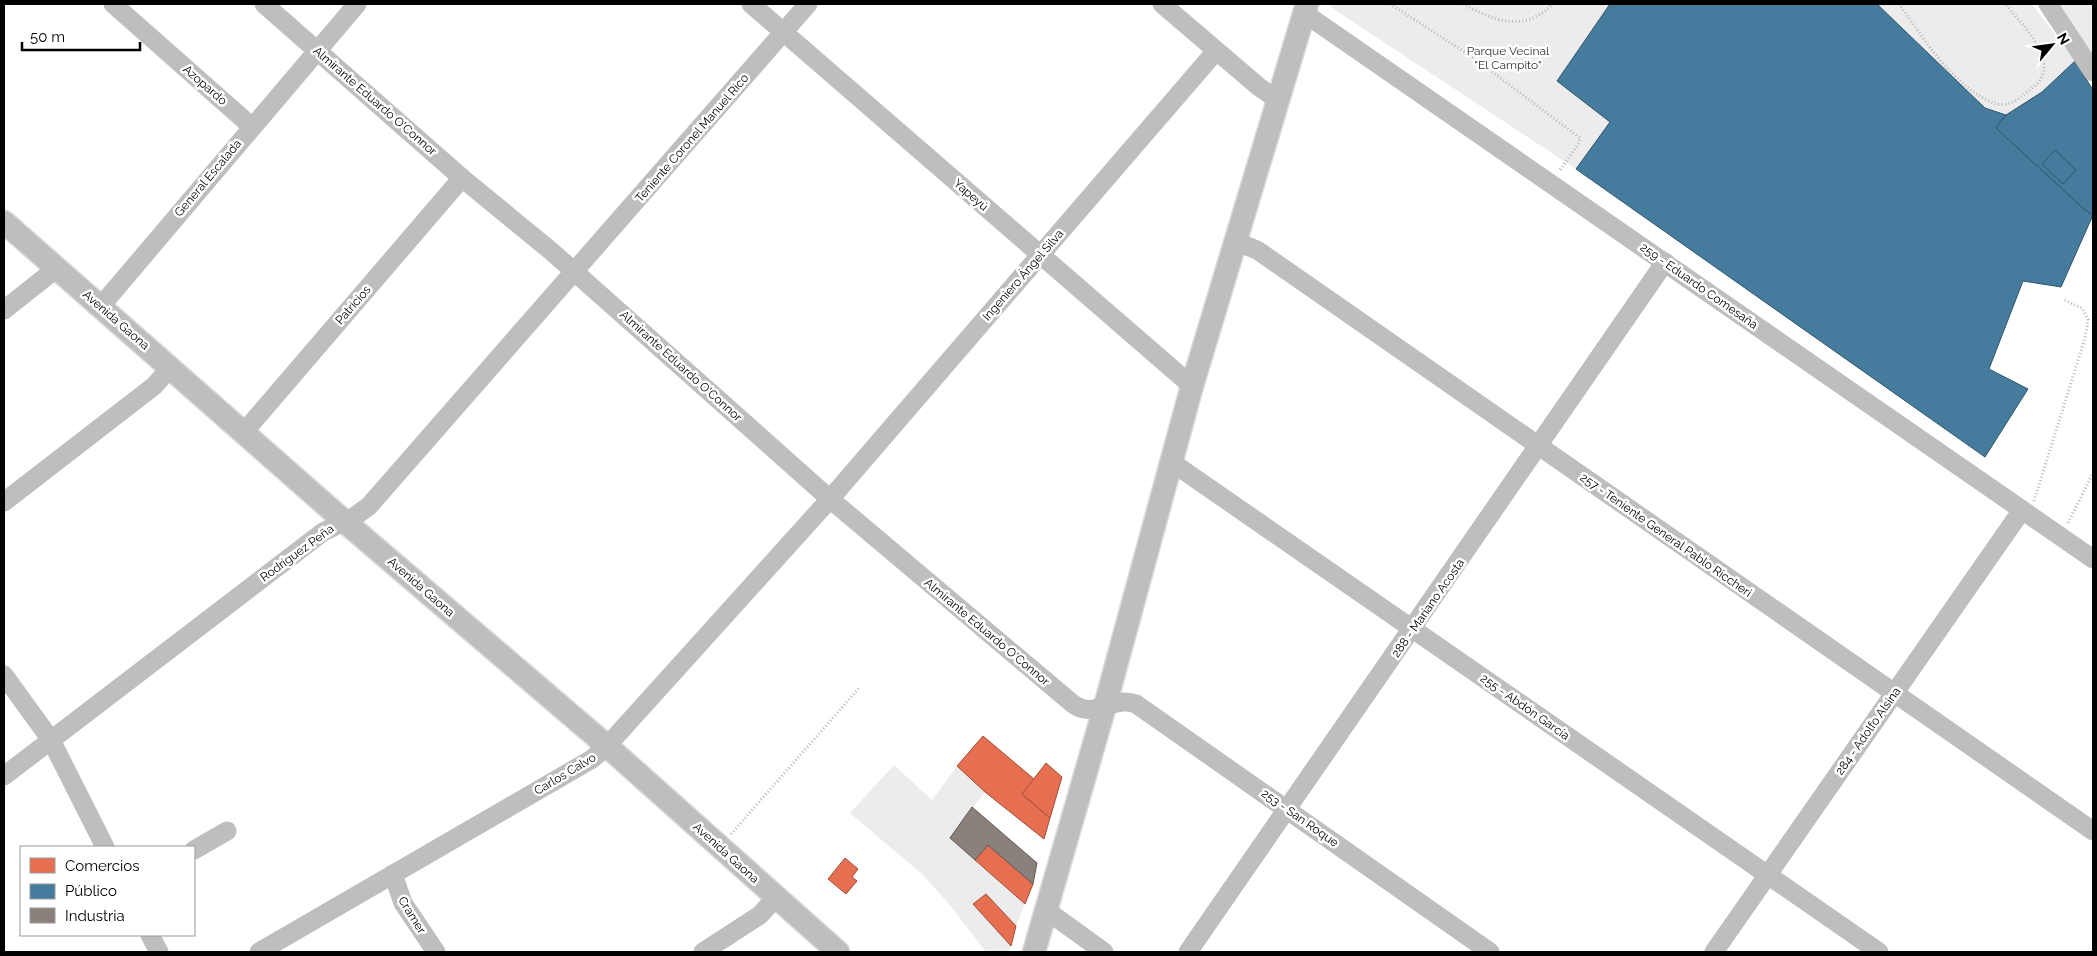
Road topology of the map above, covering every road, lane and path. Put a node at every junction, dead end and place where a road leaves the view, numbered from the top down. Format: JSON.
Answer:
{"nodes":[{"id":1,"x":113,"y":4,"type":"edge"},
{"id":2,"x":264,"y":4,"type":"edge"},
{"id":3,"x":357,"y":4,"type":"edge"},
{"id":4,"x":751,"y":4,"type":"edge"},
{"id":5,"x":808,"y":4,"type":"edge"},
{"id":6,"x":1162,"y":4,"type":"edge"},
{"id":7,"x":1390,"y":4,"type":"edge"},
{"id":8,"x":1463,"y":4,"type":"edge"},
{"id":9,"x":1553,"y":4,"type":"edge"},
{"id":10,"x":1899,"y":4,"type":"edge"},
{"id":11,"x":2005,"y":4,"type":"edge"},
{"id":12,"x":2048,"y":4,"type":"edge"},
{"id":13,"x":1305,"y":8,"type":"edge"},
{"id":14,"x":783,"y":32,"type":"junction"},
{"id":15,"x":316,"y":50,"type":"junction"},
{"id":16,"x":1216,"y":51,"type":"junction"},
{"id":17,"x":2093,"y":72,"type":"edge"},
{"id":18,"x":1278,"y":100,"type":"junction"},
{"id":19,"x":252,"y":126,"type":"junction"},
{"id":20,"x":462,"y":178,"type":"junction"},
{"id":21,"x":1550,"y":183,"type":"junction"},
{"id":22,"x":4,"y":222,"type":"edge"},
{"id":23,"x":1236,"y":242,"type":"junction"},
{"id":24,"x":1040,"y":254,"type":"junction"},
{"id":25,"x":1665,"y":262,"type":"junction"},
{"id":26,"x":57,"y":268,"type":"junction"},
{"id":27,"x":575,"y":272,"type":"junction"},
{"id":28,"x":2064,"y":300,"type":"dead end"},
{"id":29,"x":101,"y":306,"type":"junction"},
{"id":30,"x":4,"y":310,"type":"edge"},
{"id":31,"x":170,"y":368,"type":"junction"},
{"id":32,"x":1192,"y":386,"type":"junction"},
{"id":33,"x":244,"y":432,"type":"junction"},
{"id":34,"x":1539,"y":447,"type":"junction"},
{"id":35,"x":1170,"y":461,"type":"junction"},
{"id":36,"x":2093,"y":473,"type":"edge"},
{"id":37,"x":830,"y":499,"type":"junction"},
{"id":38,"x":4,"y":502,"type":"edge"},
{"id":39,"x":2022,"y":510,"type":"junction"},
{"id":40,"x":344,"y":521,"type":"junction"},
{"id":41,"x":2060,"y":537,"type":"junction"},
{"id":42,"x":2093,"y":559,"type":"edge"},
{"id":43,"x":1413,"y":630,"type":"junction"},
{"id":44,"x":4,"y":675,"type":"edge"},
{"id":45,"x":860,"y":687,"type":"dead end"},
{"id":46,"x":1894,"y":694,"type":"junction"},
{"id":47,"x":1105,"y":706,"type":"junction"},
{"id":48,"x":50,"y":740,"type":"junction"},
{"id":49,"x":607,"y":746,"type":"junction"},
{"id":50,"x":4,"y":776,"type":"edge"},
{"id":51,"x":1288,"y":809,"type":"junction"},
{"id":52,"x":227,"y":831,"type":"dead end"},
{"id":53,"x":2093,"y":831,"type":"edge"},
{"id":54,"x":730,"y":835,"type":"dead end"},
{"id":55,"x":104,"y":846,"type":"edge"},
{"id":56,"x":195,"y":849,"type":"edge"},
{"id":57,"x":393,"y":874,"type":"junction"},
{"id":58,"x":1768,"y":874,"type":"junction"},
{"id":59,"x":776,"y":898,"type":"junction"},
{"id":60,"x":1046,"y":910,"type":"junction"},
{"id":61,"x":151,"y":936,"type":"edge"},
{"id":62,"x":159,"y":952,"type":"edge"},
{"id":63,"x":259,"y":952,"type":"edge"},
{"id":64,"x":436,"y":952,"type":"edge"},
{"id":65,"x":703,"y":952,"type":"edge"},
{"id":66,"x":838,"y":952,"type":"edge"},
{"id":67,"x":1034,"y":952,"type":"edge"},
{"id":68,"x":1104,"y":952,"type":"edge"},
{"id":69,"x":1188,"y":952,"type":"edge"},
{"id":70,"x":1490,"y":952,"type":"edge"},
{"id":71,"x":1714,"y":952,"type":"edge"},
{"id":72,"x":1879,"y":952,"type":"edge"}],
"edges":[{"from":1,"to":19,"type":"street","name":"Azopardo"},
{"from":2,"to":15,"type":"street","name":"Almirante Eduardo O'Connor"},
{"from":3,"to":15,"type":"street","name":"General Escalada"},
{"from":4,"to":14,"type":"street","name":"Yapeyú"},
{"from":5,"to":14,"type":"street","name":"Teniente Coronel Manuel Rico"},
{"from":6,"to":16,"type":"street"},
{"from":7,"to":21,"type":"path"},
{"from":8,"to":9,"type":"path"},
{"from":10,"to":11,"type":"path"},
{"from":12,"to":17,"type":"street"},
{"from":13,"to":18,"type":"main road"},
{"from":13,"to":21,"type":"street","name":"259 - Eduardo Comesaña"},
{"from":14,"to":24,"type":"street","name":"Yapeyú"},
{"from":14,"to":27,"type":"street","name":"Teniente Coronel Manuel Rico"},
{"from":15,"to":19,"type":"street","name":"General Escalada"},
{"from":15,"to":20,"type":"street","name":"Almirante Eduardo O'Connor"},
{"from":16,"to":18,"type":"street"},
{"from":16,"to":24,"type":"street","name":"Ingeniero Ángel Silva"},
{"from":18,"to":23,"type":"main road"},
{"from":19,"to":29,"type":"street","name":"General Escalada"},
{"from":20,"to":27,"type":"street","name":"Almirante Eduardo O'Connor"},
{"from":20,"to":33,"type":"street","name":"Patricios"},
{"from":21,"to":25,"type":"street","name":"259 - Eduardo Comesaña"},
{"from":22,"to":26,"type":"main road","name":"Avenida Gaona"},
{"from":23,"to":32,"type":"main road"},
{"from":23,"to":34,"type":"street","name":"257 - Teniente General Pablo Riccheri"},
{"from":24,"to":32,"type":"street","name":"Yapeyú"},
{"from":24,"to":37,"type":"street","name":"Ingeniero Ángel Silva"},
{"from":25,"to":34,"type":"street","name":"288 - Mariano Acosta"},
{"from":25,"to":39,"type":"street","name":"259 - Eduardo Comesaña"},
{"from":26,"to":29,"type":"main road","name":"Avenida Gaona"},
{"from":26,"to":30,"type":"street"},
{"from":27,"to":37,"type":"street","name":"Almirante Eduardo O'Connor"},
{"from":27,"to":40,"type":"street","name":"Rodríguez Peña"},
{"from":28,"to":39,"type":"path"},
{"from":29,"to":31,"type":"main road","name":"Avenida Gaona"},
{"from":31,"to":33,"type":"main road","name":"Avenida Gaona"},
{"from":31,"to":38,"type":"street"},
{"from":32,"to":35,"type":"main road"},
{"from":33,"to":40,"type":"main road","name":"Avenida Gaona"},
{"from":34,"to":43,"type":"street","name":"288 - Mariano Acosta"},
{"from":34,"to":46,"type":"street","name":"257 - Teniente General Pablo Riccheri"},
{"from":35,"to":43,"type":"street","name":"255 - Abdón García"},
{"from":35,"to":47,"type":"main road"},
{"from":36,"to":41,"type":"path"},
{"from":37,"to":47,"type":"street","name":"Almirante Eduardo O'Connor"},
{"from":37,"to":49,"type":"street","name":"Carlos Calvo"},
{"from":39,"to":41,"type":"street","name":"259 - Eduardo Comesaña"},
{"from":39,"to":46,"type":"street","name":"284 - Adolfo Alsina"},
{"from":40,"to":48,"type":"street","name":"Rodríguez Peña"},
{"from":40,"to":49,"type":"main road","name":"Avenida Gaona"},
{"from":41,"to":42,"type":"street","name":"259 - Eduardo Comesaña"},
{"from":43,"to":51,"type":"street","name":"288 - Mariano Acosta"},
{"from":43,"to":58,"type":"street","name":"255 - Abdón García"},
{"from":44,"to":48,"type":"street"},
{"from":45,"to":54,"type":"path"},
{"from":46,"to":53,"type":"street","name":"257 - Teniente General Pablo Riccheri"},
{"from":46,"to":58,"type":"street","name":"284 - Adolfo Alsina"},
{"from":47,"to":51,"type":"street","name":"253 - San Roque"},
{"from":47,"to":60,"type":"main road"},
{"from":48,"to":50,"type":"street","name":"Rodríguez Peña"},
{"from":48,"to":55,"type":"street"},
{"from":49,"to":57,"type":"street","name":"Carlos Calvo"},
{"from":49,"to":59,"type":"main road","name":"Avenida Gaona"},
{"from":51,"to":69,"type":"street","name":"288 - Mariano Acosta"},
{"from":51,"to":70,"type":"street","name":"253 - San Roque"},
{"from":52,"to":56,"type":"street"},
{"from":57,"to":63,"type":"street","name":"Carlos Calvo"},
{"from":57,"to":64,"type":"street","name":"Cramer"},
{"from":58,"to":71,"type":"street","name":"284 - Adolfo Alsina"},
{"from":58,"to":72,"type":"street","name":"255 - Abdón García"},
{"from":59,"to":65,"type":"street"},
{"from":59,"to":66,"type":"main road","name":"Avenida Gaona"},
{"from":60,"to":67,"type":"main road"},
{"from":60,"to":68,"type":"street"},
{"from":61,"to":62,"type":"street"}]}
